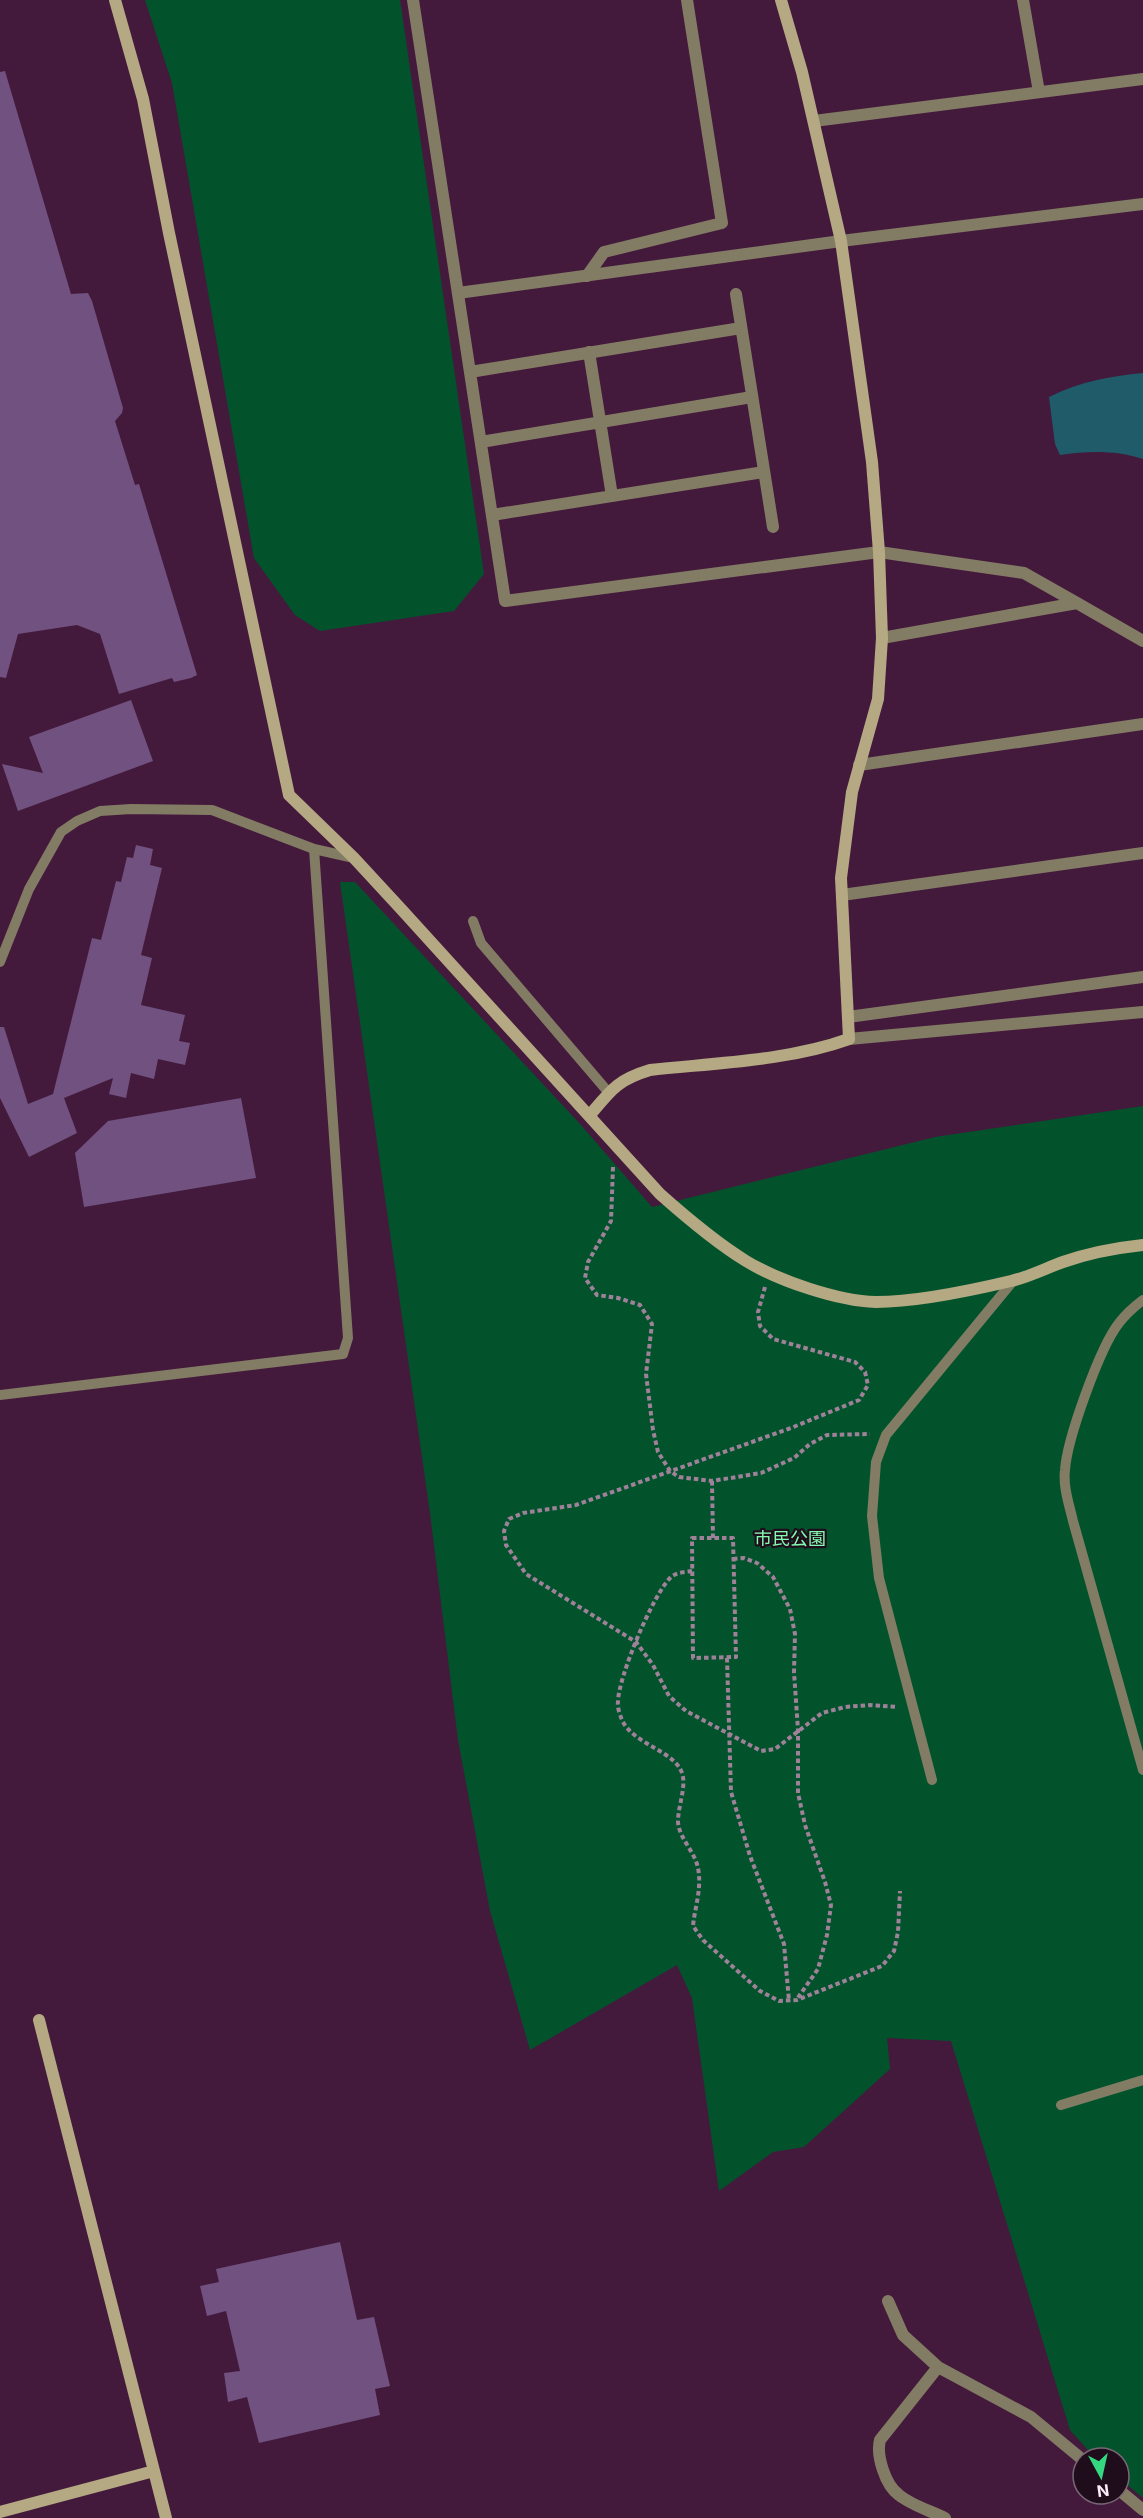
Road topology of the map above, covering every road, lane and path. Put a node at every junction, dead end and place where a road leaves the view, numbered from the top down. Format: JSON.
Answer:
{"nodes":[{"id":1,"x":115,"y":0,"type":"edge"},
{"id":2,"x":413,"y":0,"type":"edge"},
{"id":3,"x":687,"y":0,"type":"edge"},
{"id":4,"x":781,"y":0,"type":"edge"},
{"id":5,"x":1023,"y":0,"type":"edge"},
{"id":6,"x":1143,"y":79,"type":"edge"},
{"id":7,"x":1040,"y":92,"type":"junction"},
{"id":8,"x":814,"y":121,"type":"junction"},
{"id":9,"x":1143,"y":204,"type":"edge"},
{"id":10,"x":841,"y":241,"type":"junction"},
{"id":11,"x":588,"y":276,"type":"junction"},
{"id":12,"x":458,"y":293,"type":"junction"},
{"id":13,"x":736,"y":294,"type":"dead end"},
{"id":14,"x":741,"y":328,"type":"junction"},
{"id":15,"x":589,"y":352,"type":"junction"},
{"id":16,"x":470,"y":372,"type":"junction"},
{"id":17,"x":752,"y":397,"type":"junction"},
{"id":18,"x":600,"y":422,"type":"junction"},
{"id":19,"x":481,"y":442,"type":"junction"},
{"id":20,"x":764,"y":472,"type":"junction"},
{"id":21,"x":612,"y":496,"type":"junction"},
{"id":22,"x":492,"y":515,"type":"junction"},
{"id":23,"x":773,"y":527,"type":"dead end"},
{"id":24,"x":879,"y":552,"type":"junction"},
{"id":25,"x":1077,"y":603,"type":"junction"},
{"id":26,"x":882,"y":638,"type":"junction"},
{"id":27,"x":1143,"y":641,"type":"edge"},
{"id":28,"x":1143,"y":724,"type":"edge"},
{"id":29,"x":859,"y":765,"type":"junction"},
{"id":30,"x":314,"y":849,"type":"junction"},
{"id":31,"x":1143,"y":854,"type":"edge"},
{"id":32,"x":354,"y":858,"type":"junction"},
{"id":33,"x":842,"y":895,"type":"junction"},
{"id":34,"x":473,"y":921,"type":"dead end"},
{"id":35,"x":0,"y":962,"type":"edge"},
{"id":36,"x":1143,"y":977,"type":"edge"},
{"id":37,"x":1143,"y":1012,"type":"edge"},
{"id":38,"x":848,"y":1017,"type":"junction"},
{"id":39,"x":849,"y":1039,"type":"junction"},
{"id":40,"x":609,"y":1093,"type":"junction"},
{"id":41,"x":590,"y":1115,"type":"junction"},
{"id":42,"x":613,"y":1140,"type":"junction"},
{"id":43,"x":1143,"y":1245,"type":"edge"},
{"id":44,"x":770,"y":1272,"type":"junction"},
{"id":45,"x":1013,"y":1281,"type":"junction"},
{"id":46,"x":1143,"y":1300,"type":"edge"},
{"id":47,"x":0,"y":1395,"type":"edge"},
{"id":48,"x":886,"y":1435,"type":"junction"},
{"id":49,"x":670,"y":1471,"type":"junction"},
{"id":50,"x":712,"y":1481,"type":"junction"},
{"id":51,"x":713,"y":1538,"type":"junction"},
{"id":52,"x":733,"y":1559,"type":"junction"},
{"id":53,"x":692,"y":1571,"type":"junction"},
{"id":54,"x":636,"y":1642,"type":"junction"},
{"id":55,"x":727,"y":1658,"type":"junction"},
{"id":56,"x":914,"y":1710,"type":"junction"},
{"id":57,"x":798,"y":1730,"type":"junction"},
{"id":58,"x":730,"y":1733,"type":"junction"},
{"id":59,"x":1143,"y":1770,"type":"edge"},
{"id":60,"x":932,"y":1780,"type":"dead end"},
{"id":61,"x":900,"y":1891,"type":"dead end"},
{"id":62,"x":797,"y":2000,"type":"junction"},
{"id":63,"x":789,"y":2001,"type":"junction"},
{"id":64,"x":39,"y":2020,"type":"dead end"},
{"id":65,"x":1143,"y":2080,"type":"edge"},
{"id":66,"x":1061,"y":2105,"type":"dead end"},
{"id":67,"x":888,"y":2301,"type":"dead end"},
{"id":68,"x":938,"y":2367,"type":"junction"},
{"id":69,"x":1071,"y":2450,"type":"edge"},
{"id":70,"x":154,"y":2471,"type":"junction"},
{"id":71,"x":1131,"y":2500,"type":"edge"},
{"id":72,"x":1143,"y":2510,"type":"edge"},
{"id":73,"x":0,"y":2512,"type":"edge"},
{"id":74,"x":166,"y":2518,"type":"edge"},
{"id":75,"x":945,"y":2518,"type":"edge"}],
"edges":[{"from":1,"to":32,"type":"street"},
{"from":2,"to":12,"type":"street"},
{"from":3,"to":11,"type":"street"},
{"from":4,"to":8,"type":"street"},
{"from":5,"to":7,"type":"street"},
{"from":6,"to":7,"type":"street"},
{"from":7,"to":8,"type":"street"},
{"from":8,"to":10,"type":"street"},
{"from":9,"to":10,"type":"street"},
{"from":10,"to":11,"type":"street"},
{"from":10,"to":24,"type":"street"},
{"from":11,"to":12,"type":"street"},
{"from":12,"to":16,"type":"street"},
{"from":13,"to":14,"type":"street"},
{"from":14,"to":15,"type":"street"},
{"from":14,"to":17,"type":"street"},
{"from":15,"to":16,"type":"street"},
{"from":15,"to":18,"type":"street"},
{"from":16,"to":19,"type":"street"},
{"from":17,"to":18,"type":"street"},
{"from":17,"to":20,"type":"street"},
{"from":18,"to":19,"type":"street"},
{"from":18,"to":21,"type":"street"},
{"from":19,"to":22,"type":"street"},
{"from":20,"to":21,"type":"street"},
{"from":20,"to":23,"type":"street"},
{"from":21,"to":22,"type":"street"},
{"from":22,"to":24,"type":"street"},
{"from":24,"to":25,"type":"street"},
{"from":24,"to":26,"type":"street"},
{"from":25,"to":26,"type":"street"},
{"from":25,"to":27,"type":"street"},
{"from":26,"to":29,"type":"street"},
{"from":28,"to":29,"type":"street"},
{"from":29,"to":33,"type":"street"},
{"from":30,"to":32,"type":"lane"},
{"from":30,"to":35,"type":"lane"},
{"from":30,"to":47,"type":"lane"},
{"from":31,"to":33,"type":"street"},
{"from":32,"to":41,"type":"street"},
{"from":33,"to":38,"type":"street"},
{"from":34,"to":40,"type":"lane"},
{"from":36,"to":38,"type":"street"},
{"from":37,"to":39,"type":"street"},
{"from":38,"to":39,"type":"street"},
{"from":39,"to":40,"type":"street"},
{"from":40,"to":41,"type":"street"},
{"from":41,"to":42,"type":"street"},
{"from":42,"to":44,"type":"street"},
{"from":42,"to":49,"type":"path"},
{"from":43,"to":45,"type":"street"},
{"from":44,"to":45,"type":"street"},
{"from":44,"to":49,"type":"path"},
{"from":45,"to":48,"type":"lane"},
{"from":46,"to":59,"type":"lane"},
{"from":48,"to":50,"type":"path"},
{"from":48,"to":56,"type":"lane"},
{"from":49,"to":50,"type":"path"},
{"from":49,"to":54,"type":"path"},
{"from":50,"to":51,"type":"path"},
{"from":51,"to":52,"type":"path"},
{"from":51,"to":53,"type":"path"},
{"from":52,"to":55,"type":"path"},
{"from":52,"to":57,"type":"path"},
{"from":53,"to":54,"type":"path"},
{"from":53,"to":55,"type":"path"},
{"from":54,"to":58,"type":"path"},
{"from":54,"to":63,"type":"path"},
{"from":55,"to":58,"type":"path"},
{"from":56,"to":57,"type":"path"},
{"from":56,"to":60,"type":"lane"},
{"from":57,"to":58,"type":"path"},
{"from":57,"to":62,"type":"path"},
{"from":58,"to":63,"type":"path"},
{"from":61,"to":62,"type":"path"},
{"from":62,"to":63,"type":"path"},
{"from":64,"to":70,"type":"street"},
{"from":65,"to":66,"type":"lane"},
{"from":67,"to":68,"type":"street"},
{"from":68,"to":69,"type":"street"},
{"from":68,"to":75,"type":"street"},
{"from":70,"to":73,"type":"street"},
{"from":70,"to":74,"type":"street"},
{"from":71,"to":72,"type":"street"}]}
